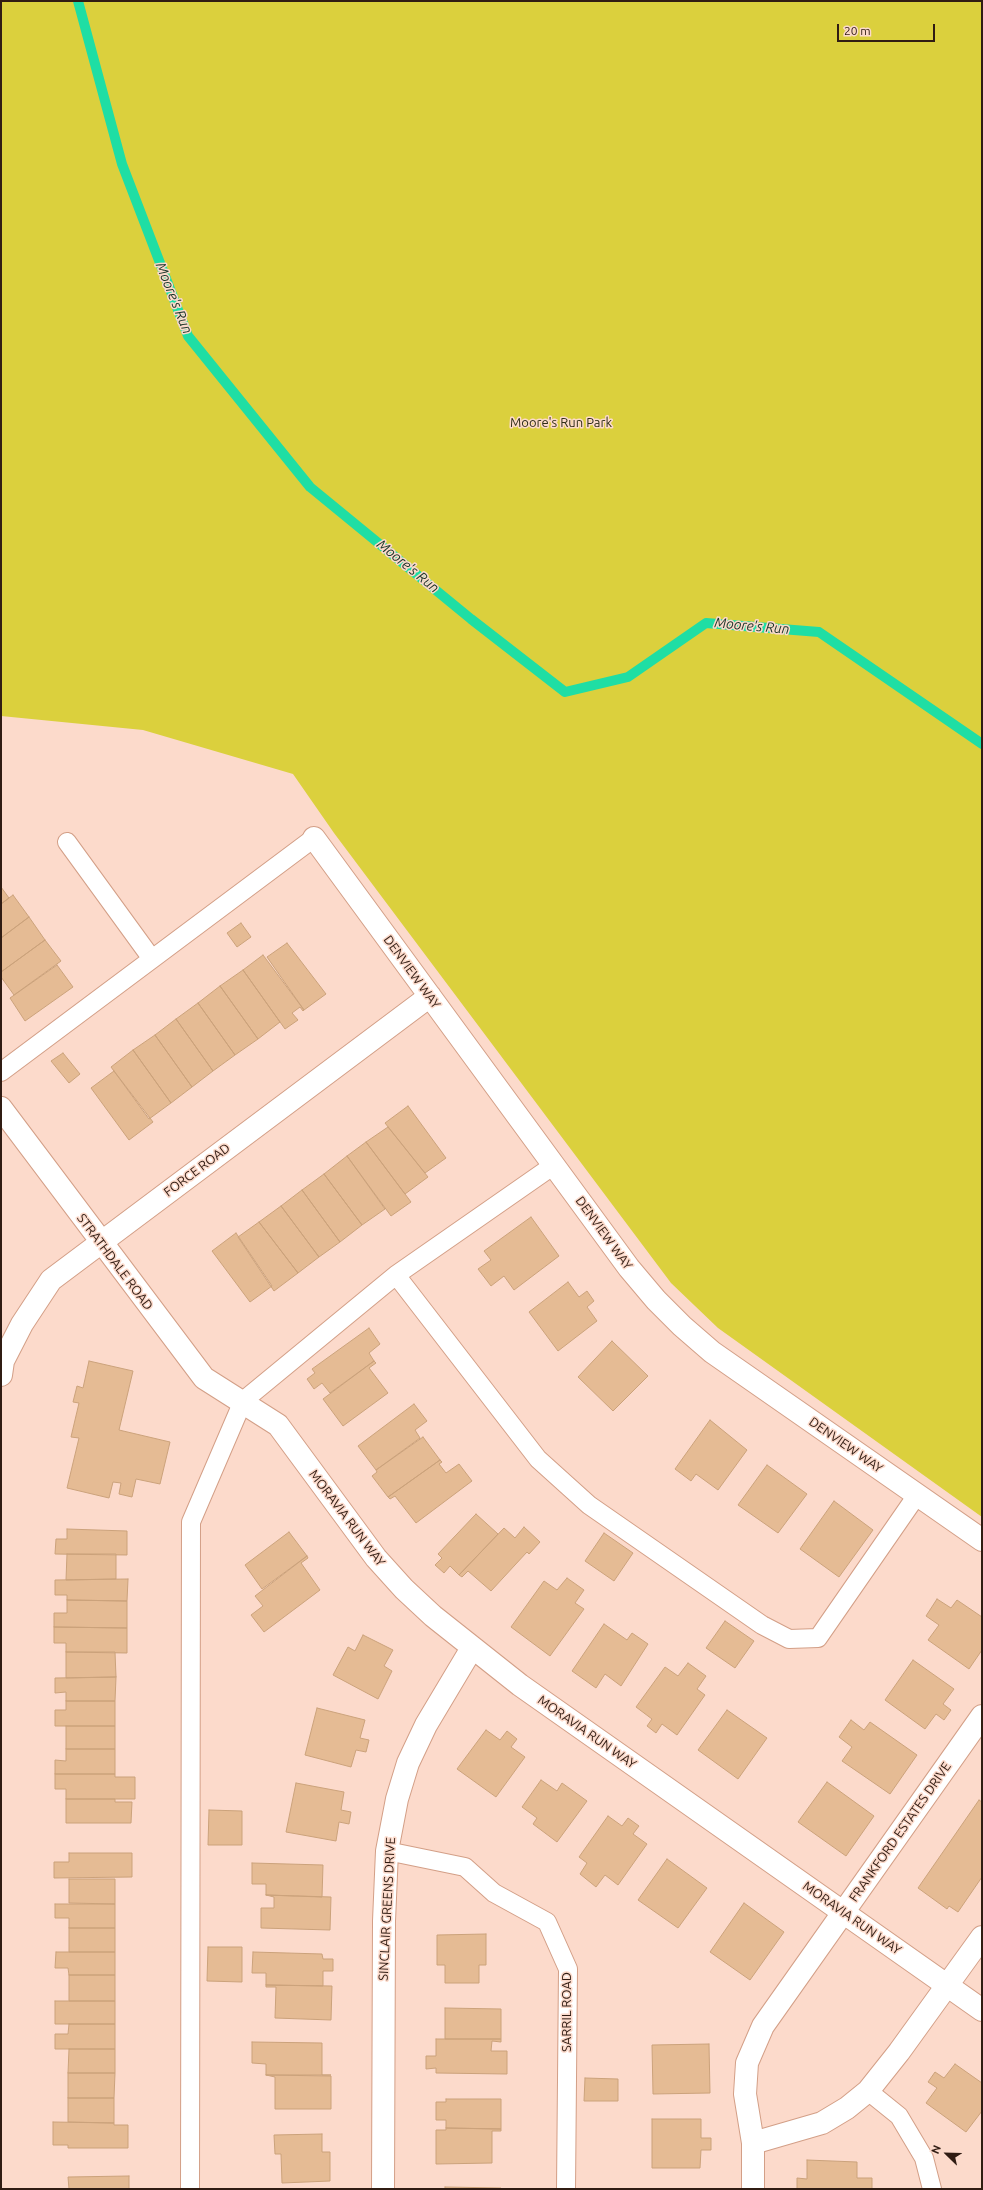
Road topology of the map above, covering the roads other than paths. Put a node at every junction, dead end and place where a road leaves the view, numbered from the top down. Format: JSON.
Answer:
{"nodes":[{"id":1,"x":314,"y":838,"type":"joint"},
{"id":2,"x":67,"y":842,"type":"dead end"},
{"id":3,"x":152,"y":959,"type":"junction"},
{"id":4,"x":430,"y":996,"type":"junction"},
{"id":5,"x":1,"y":1072,"type":"edge"},
{"id":6,"x":1,"y":1108,"type":"edge"},
{"id":7,"x":554,"y":1165,"type":"junction"},
{"id":8,"x":100,"y":1242,"type":"junction"},
{"id":9,"x":396,"y":1275,"type":"junction"},
{"id":10,"x":1,"y":1375,"type":"edge"},
{"id":11,"x":243,"y":1401,"type":"junction"},
{"id":12,"x":917,"y":1495,"type":"junction"},
{"id":13,"x":982,"y":1540,"type":"edge"},
{"id":14,"x":472,"y":1648,"type":"junction"},
{"id":15,"x":982,"y":1716,"type":"edge"},
{"id":16,"x":387,"y":1851,"type":"junction"},
{"id":17,"x":844,"y":1912,"type":"junction"},
{"id":18,"x":982,"y":1937,"type":"edge"},
{"id":19,"x":948,"y":1986,"type":"junction"},
{"id":20,"x":982,"y":2010,"type":"edge"},
{"id":21,"x":868,"y":2091,"type":"junction"},
{"id":22,"x":753,"y":2143,"type":"junction"},
{"id":23,"x":190,"y":2189,"type":"edge"},
{"id":24,"x":383,"y":2189,"type":"edge"},
{"id":25,"x":566,"y":2189,"type":"edge"},
{"id":26,"x":753,"y":2189,"type":"edge"},
{"id":27,"x":932,"y":2189,"type":"edge"}],
"edges":[{"from":1,"to":3,"type":"lane"},
{"from":1,"to":4,"type":"street","name":"DENVIEW WAY"},
{"from":2,"to":3,"type":"lane"},
{"from":3,"to":5,"type":"lane"},
{"from":4,"to":7,"type":"street","name":"DENVIEW WAY"},
{"from":4,"to":8,"type":"street","name":"FORCE ROAD"},
{"from":6,"to":8,"type":"street","name":"STRATHDALE ROAD"},
{"from":7,"to":9,"type":"lane"},
{"from":7,"to":12,"type":"street","name":"DENVIEW WAY"},
{"from":8,"to":10,"type":"street","name":"FORCE ROAD"},
{"from":8,"to":11,"type":"street","name":"STRATHDALE ROAD"},
{"from":9,"to":11,"type":"lane"},
{"from":9,"to":12,"type":"lane"},
{"from":11,"to":14,"type":"street","name":"MORAVIA RUN WAY"},
{"from":11,"to":23,"type":"lane"},
{"from":12,"to":13,"type":"street","name":"DENVIEW WAY"},
{"from":14,"to":16,"type":"street","name":"SINCLAIR GREENS DRIVE"},
{"from":14,"to":17,"type":"street","name":"MORAVIA RUN WAY"},
{"from":15,"to":17,"type":"street","name":"FRANKFORD ESTATES DRIVE"},
{"from":16,"to":24,"type":"street","name":"SINCLAIR GREENS DRIVE"},
{"from":16,"to":25,"type":"lane","name":"SARRIL ROAD"},
{"from":17,"to":19,"type":"street","name":"MORAVIA RUN WAY"},
{"from":17,"to":22,"type":"street","name":"FRANKFORD ESTATES DRIVE"},
{"from":18,"to":19,"type":"street"},
{"from":19,"to":20,"type":"street","name":"MORAVIA RUN WAY"},
{"from":19,"to":21,"type":"street"},
{"from":21,"to":22,"type":"street"},
{"from":21,"to":27,"type":"lane"},
{"from":22,"to":26,"type":"street","name":"FRANKFORD ESTATES DRIVE"}]}
